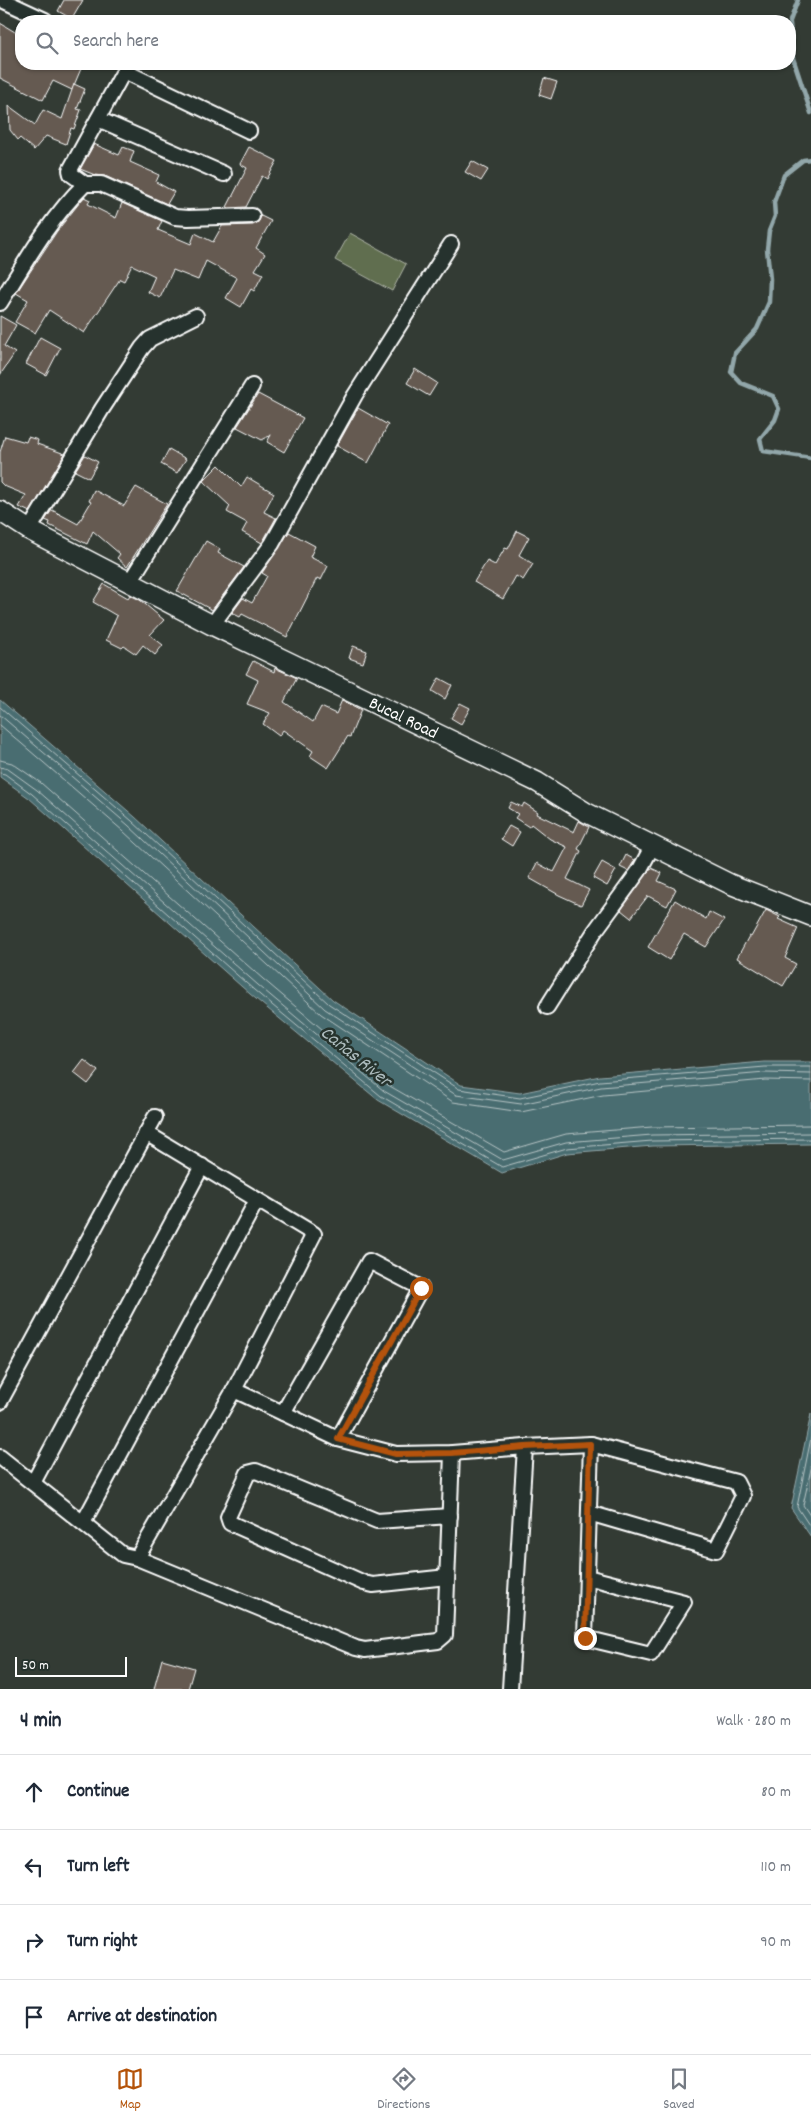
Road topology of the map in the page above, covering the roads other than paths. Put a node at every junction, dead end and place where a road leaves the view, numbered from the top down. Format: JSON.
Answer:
{"nodes":[{"id":1,"x":2,"y":0,"type":"edge"},
{"id":2,"x":34,"y":15,"type":"edge"},
{"id":3,"x":98,"y":119,"type":"junction"},
{"id":4,"x":249,"y":131,"type":"dead end"},
{"id":5,"x":224,"y":174,"type":"dead end"},
{"id":6,"x":85,"y":184,"type":"junction"},
{"id":7,"x":252,"y":216,"type":"dead end"},
{"id":8,"x":451,"y":244,"type":"dead end"},
{"id":9,"x":0,"y":303,"type":"edge"},
{"id":10,"x":196,"y":316,"type":"dead end"},
{"id":11,"x":252,"y":386,"type":"dead end"},
{"id":12,"x":0,"y":511,"type":"edge"},
{"id":13,"x":29,"y":530,"type":"junction"},
{"id":14,"x":129,"y":583,"type":"junction"},
{"id":15,"x":212,"y":625,"type":"junction"},
{"id":16,"x":653,"y":845,"type":"junction"},
{"id":17,"x":811,"y":916,"type":"edge"},
{"id":18,"x":547,"y":1007,"type":"dead end"},
{"id":19,"x":154,"y":1118,"type":"dead end"},
{"id":20,"x":146,"y":1133,"type":"junction"},
{"id":21,"x":202,"y":1166,"type":"junction"},
{"id":22,"x":257,"y":1200,"type":"junction"},
{"id":23,"x":234,"y":1390,"type":"junction"},
{"id":24,"x":0,"y":1402,"type":"edge"},
{"id":25,"x":283,"y":1414,"type":"junction"},
{"id":26,"x":338,"y":1439,"type":"junction"},
{"id":27,"x":590,"y":1444,"type":"junction"},
{"id":28,"x":525,"y":1447,"type":"junction"},
{"id":29,"x":452,"y":1453,"type":"junction"},
{"id":30,"x":0,"y":1457,"type":"edge"},
{"id":31,"x":33,"y":1484,"type":"junction"},
{"id":32,"x":589,"y":1514,"type":"junction"},
{"id":33,"x":450,"y":1516,"type":"junction"},
{"id":34,"x":83,"y":1523,"type":"junction"},
{"id":35,"x":137,"y":1558,"type":"junction"},
{"id":36,"x":447,"y":1577,"type":"junction"},
{"id":37,"x":587,"y":1577,"type":"junction"},
{"id":38,"x":510,"y":1689,"type":"edge"}],
"edges":[{"from":1,"to":2,"type":"street"},
{"from":3,"to":4,"type":"street"},
{"from":3,"to":5,"type":"street"},
{"from":3,"to":6,"type":"street"},
{"from":6,"to":7,"type":"street"},
{"from":6,"to":9,"type":"street"},
{"from":8,"to":15,"type":"street"},
{"from":10,"to":13,"type":"street"},
{"from":11,"to":14,"type":"street"},
{"from":12,"to":13,"type":"street","name":"Bucal Road"},
{"from":13,"to":14,"type":"street","name":"Bucal Road"},
{"from":14,"to":15,"type":"street","name":"Bucal Road"},
{"from":15,"to":16,"type":"street","name":"Bucal Road"},
{"from":16,"to":17,"type":"street","name":"Bucal Road"},
{"from":16,"to":18,"type":"street"},
{"from":19,"to":20,"type":"street"},
{"from":20,"to":21,"type":"street"},
{"from":20,"to":24,"type":"street"},
{"from":21,"to":22,"type":"street"},
{"from":21,"to":31,"type":"street"},
{"from":22,"to":23,"type":"street"},
{"from":22,"to":34,"type":"street"},
{"from":23,"to":25,"type":"street"},
{"from":23,"to":35,"type":"street"},
{"from":25,"to":26,"type":"street"},
{"from":25,"to":26,"type":"street"},
{"from":26,"to":29,"type":"street"},
{"from":27,"to":28,"type":"street"},
{"from":27,"to":32,"type":"street"},
{"from":27,"to":32,"type":"street"},
{"from":28,"to":29,"type":"street"},
{"from":28,"to":38,"type":"street"},
{"from":29,"to":33,"type":"street"},
{"from":30,"to":31,"type":"street"},
{"from":31,"to":34,"type":"street"},
{"from":32,"to":37,"type":"street"},
{"from":33,"to":36,"type":"street"},
{"from":33,"to":36,"type":"street"},
{"from":34,"to":35,"type":"street"},
{"from":35,"to":36,"type":"street"},
{"from":37,"to":37,"type":"street"}]}
